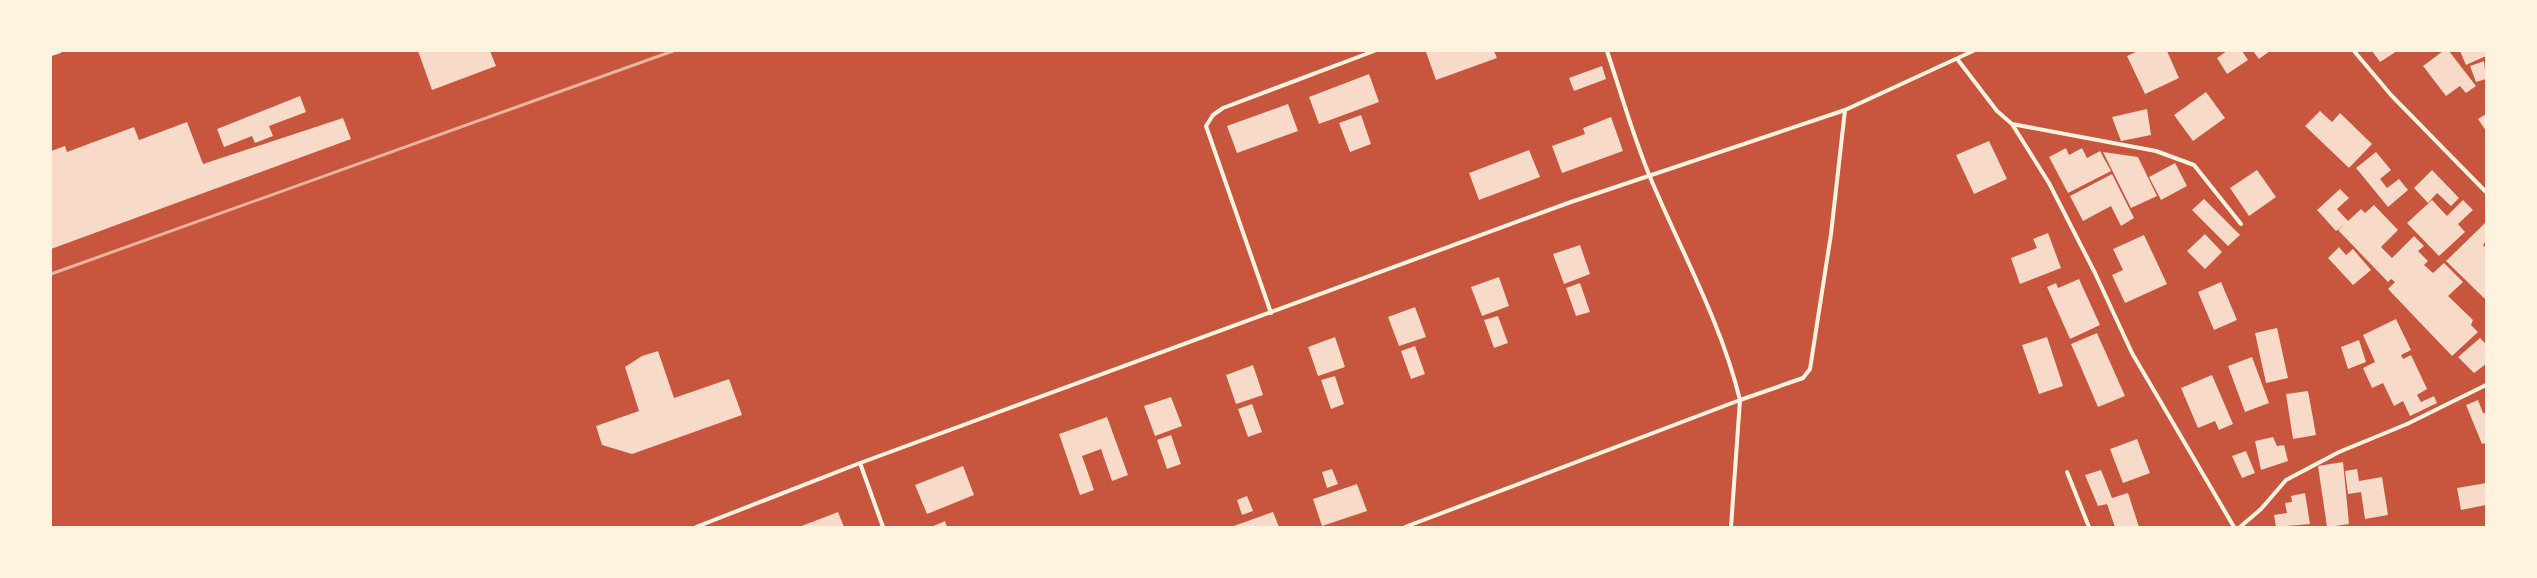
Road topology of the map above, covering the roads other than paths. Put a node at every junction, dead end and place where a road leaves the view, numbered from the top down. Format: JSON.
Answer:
{"nodes":[{"id":1,"x":60,"y":51,"type":"edge"},
{"id":2,"x":1374,"y":51,"type":"edge"},
{"id":3,"x":1606,"y":51,"type":"edge"},
{"id":4,"x":1973,"y":51,"type":"edge"},
{"id":5,"x":2354,"y":51,"type":"edge"},
{"id":6,"x":51,"y":54,"type":"edge"},
{"id":7,"x":1958,"y":60,"type":"junction"},
{"id":8,"x":1845,"y":110,"type":"junction"},
{"id":9,"x":2012,"y":124,"type":"junction"},
{"id":10,"x":1650,"y":176,"type":"junction"},
{"id":11,"x":2486,"y":192,"type":"edge"},
{"id":12,"x":2241,"y":224,"type":"dead end"},
{"id":13,"x":1271,"y":314,"type":"junction"},
{"id":14,"x":2486,"y":385,"type":"edge"},
{"id":15,"x":1740,"y":400,"type":"junction"},
{"id":16,"x":860,"y":463,"type":"junction"},
{"id":17,"x":2067,"y":472,"type":"dead end"},
{"id":18,"x":696,"y":527,"type":"edge"},
{"id":19,"x":883,"y":527,"type":"edge"},
{"id":20,"x":1404,"y":527,"type":"edge"},
{"id":21,"x":1731,"y":527,"type":"edge"},
{"id":22,"x":2089,"y":527,"type":"edge"},
{"id":23,"x":2234,"y":527,"type":"edge"},
{"id":24,"x":2240,"y":527,"type":"edge"}],
"edges":[{"from":1,"to":6,"type":"street"},
{"from":2,"to":13,"type":"street"},
{"from":3,"to":10,"type":"street"},
{"from":4,"to":7,"type":"street"},
{"from":5,"to":11,"type":"street"},
{"from":7,"to":8,"type":"street"},
{"from":7,"to":9,"type":"street"},
{"from":8,"to":10,"type":"street"},
{"from":8,"to":15,"type":"street"},
{"from":9,"to":12,"type":"street"},
{"from":9,"to":23,"type":"street"},
{"from":10,"to":13,"type":"street"},
{"from":10,"to":15,"type":"street"},
{"from":13,"to":16,"type":"street"},
{"from":14,"to":24,"type":"street"},
{"from":15,"to":20,"type":"street"},
{"from":15,"to":21,"type":"street"},
{"from":16,"to":18,"type":"street"},
{"from":16,"to":19,"type":"street"},
{"from":17,"to":22,"type":"street"}]}
